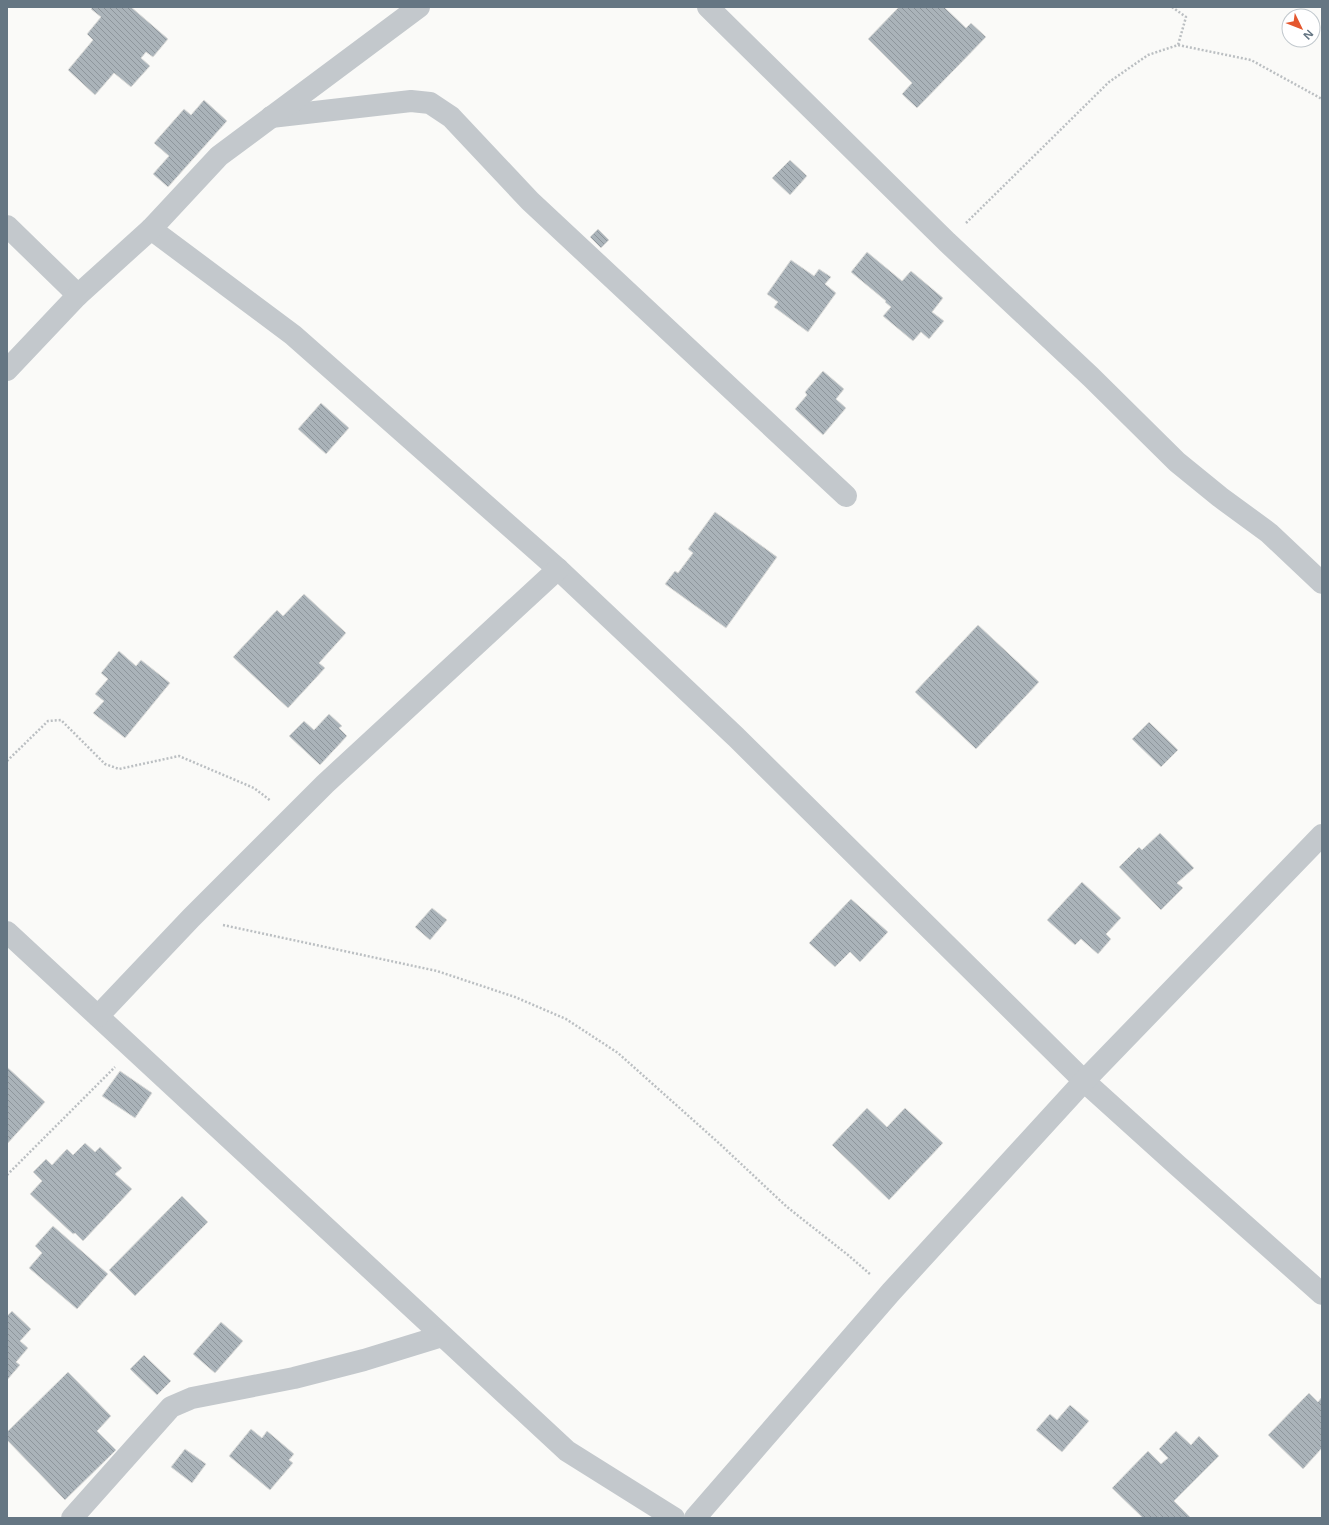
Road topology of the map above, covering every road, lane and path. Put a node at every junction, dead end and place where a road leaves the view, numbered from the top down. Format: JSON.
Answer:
{"nodes":[{"id":1,"x":419,"y":7,"type":"edge"},
{"id":2,"x":708,"y":7,"type":"edge"},
{"id":3,"x":1172,"y":7,"type":"edge"},
{"id":4,"x":1178,"y":45,"type":"junction"},
{"id":5,"x":1322,"y":99,"type":"edge"},
{"id":6,"x":271,"y":117,"type":"junction"},
{"id":7,"x":7,"y":226,"type":"edge"},
{"id":8,"x":151,"y":229,"type":"junction"},
{"id":9,"x":946,"y":242,"type":"junction"},
{"id":10,"x":78,"y":295,"type":"junction"},
{"id":11,"x":7,"y":370,"type":"edge"},
{"id":12,"x":846,"y":496,"type":"dead end"},
{"id":13,"x":558,"y":569,"type":"junction"},
{"id":14,"x":1322,"y":583,"type":"edge"},
{"id":15,"x":7,"y":762,"type":"edge"},
{"id":16,"x":292,"y":816,"type":"junction"},
{"id":17,"x":1322,"y":835,"type":"edge"},
{"id":18,"x":191,"y":918,"type":"junction"},
{"id":19,"x":7,"y":932,"type":"edge"},
{"id":20,"x":98,"y":1016,"type":"junction"},
{"id":21,"x":134,"y":1048,"type":"junction"},
{"id":22,"x":1084,"y":1081,"type":"junction"},
{"id":23,"x":7,"y":1175,"type":"edge"},
{"id":24,"x":891,"y":1292,"type":"junction"},
{"id":25,"x":1322,"y":1294,"type":"edge"},
{"id":26,"x":442,"y":1336,"type":"junction"},
{"id":27,"x":72,"y":1518,"type":"edge"},
{"id":28,"x":674,"y":1518,"type":"edge"},
{"id":29,"x":695,"y":1518,"type":"edge"}],
"edges":[{"from":1,"to":6,"type":"street"},
{"from":2,"to":9,"type":"street"},
{"from":3,"to":4,"type":"path"},
{"from":4,"to":5,"type":"path"},
{"from":4,"to":9,"type":"path"},
{"from":6,"to":8,"type":"street"},
{"from":6,"to":12,"type":"street"},
{"from":7,"to":10,"type":"street"},
{"from":8,"to":10,"type":"street"},
{"from":8,"to":13,"type":"street"},
{"from":9,"to":14,"type":"street"},
{"from":10,"to":11,"type":"street"},
{"from":13,"to":16,"type":"street"},
{"from":13,"to":22,"type":"street"},
{"from":15,"to":16,"type":"path"},
{"from":16,"to":18,"type":"street"},
{"from":17,"to":22,"type":"street"},
{"from":18,"to":20,"type":"street"},
{"from":18,"to":24,"type":"path"},
{"from":19,"to":20,"type":"street"},
{"from":20,"to":21,"type":"street"},
{"from":21,"to":23,"type":"path"},
{"from":21,"to":26,"type":"street"},
{"from":22,"to":24,"type":"street"},
{"from":22,"to":25,"type":"street"},
{"from":24,"to":29,"type":"street"},
{"from":26,"to":27,"type":"street"},
{"from":26,"to":28,"type":"street"}]}
